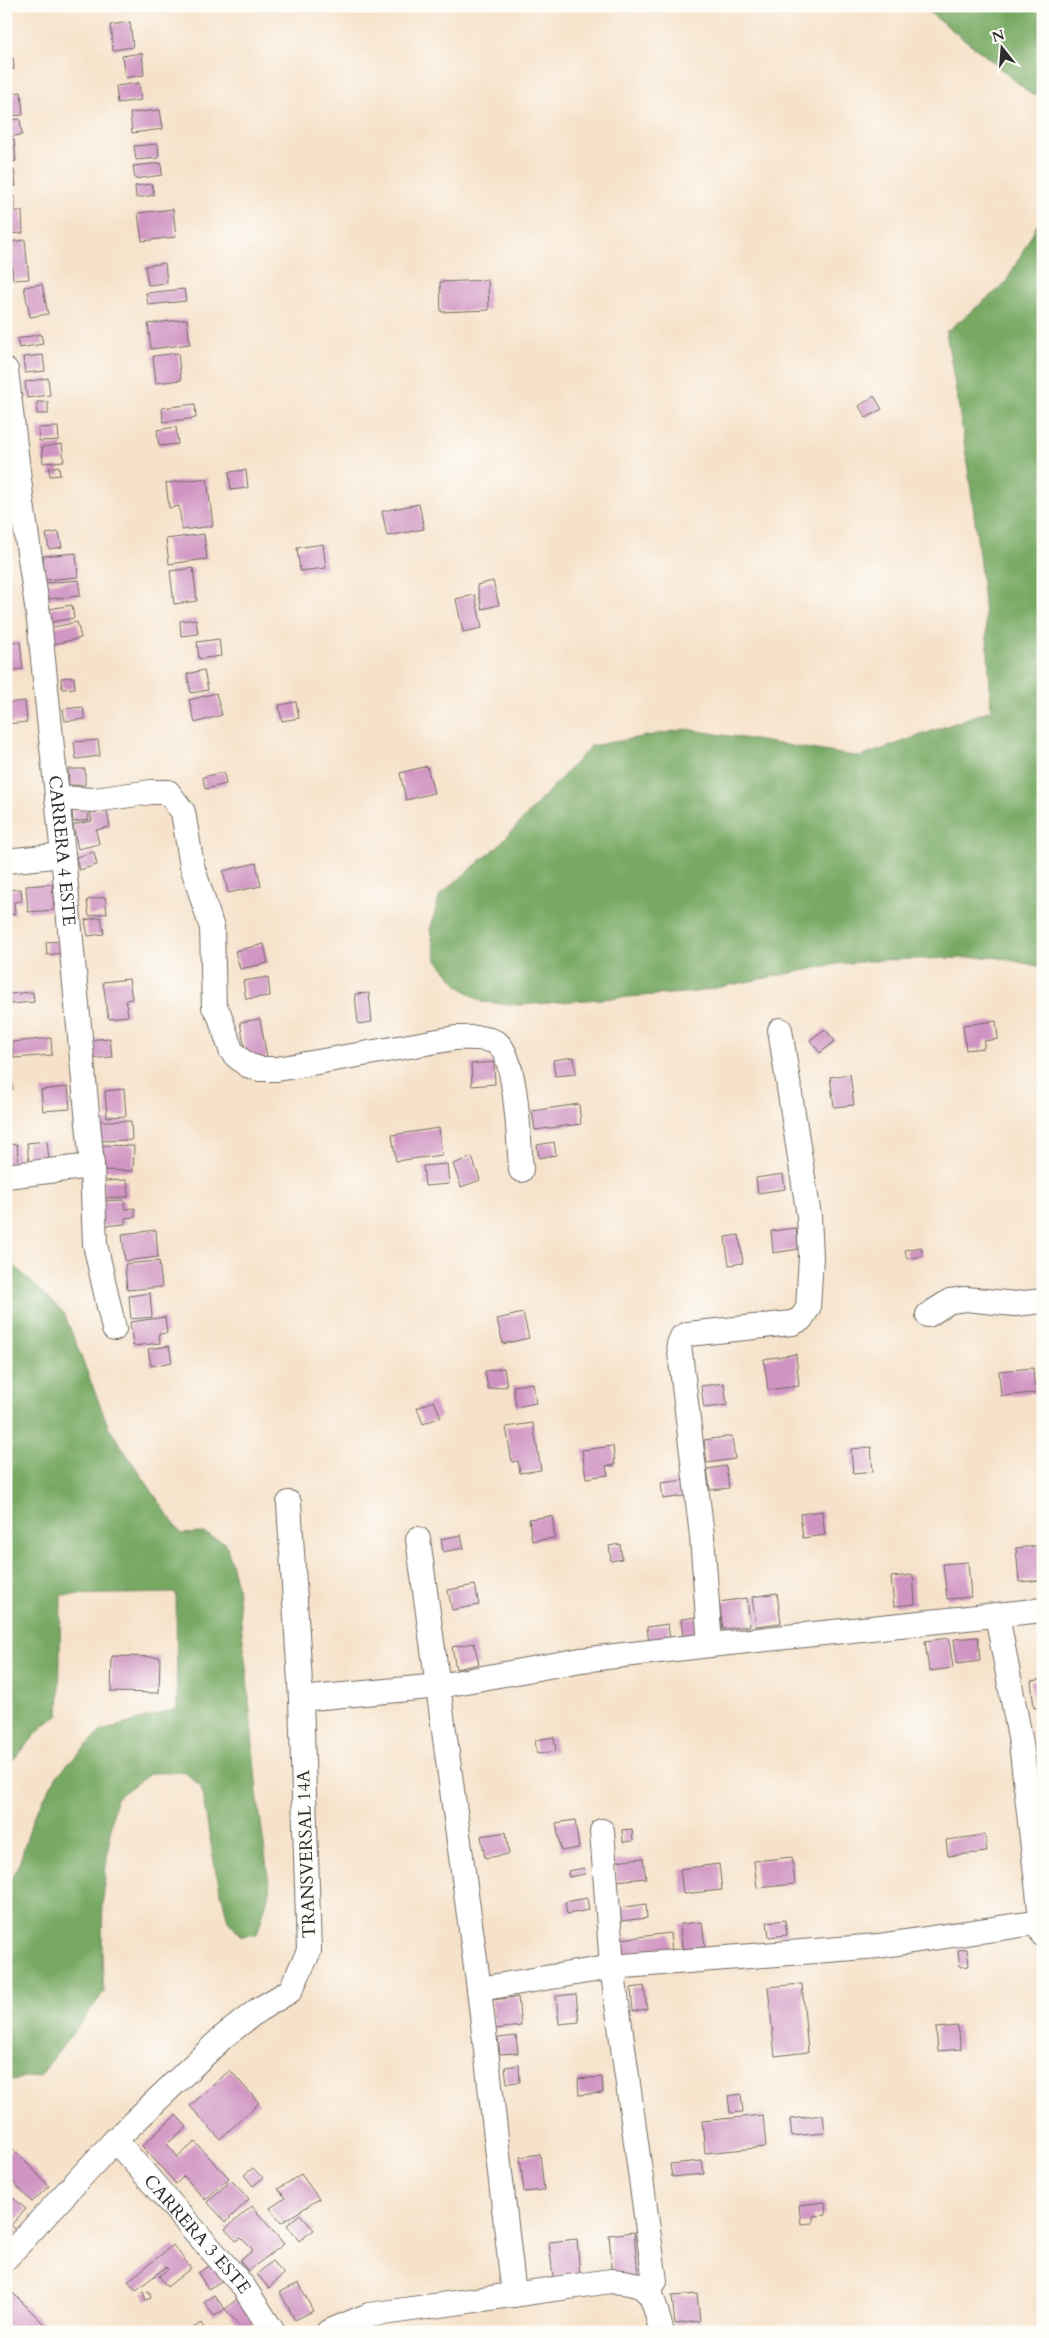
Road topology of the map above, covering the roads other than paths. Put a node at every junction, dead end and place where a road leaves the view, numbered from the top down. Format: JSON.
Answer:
{"nodes":[{"id":1,"x":6,"y":370,"type":"edge"},
{"id":2,"x":14,"y":504,"type":"edge"},
{"id":3,"x":57,"y":798,"type":"junction"},
{"id":4,"x":63,"y":855,"type":"junction"},
{"id":5,"x":6,"y":861,"type":"edge"},
{"id":6,"x":780,"y":1030,"type":"dead end"},
{"id":7,"x":92,"y":1166,"type":"junction"},
{"id":8,"x":521,"y":1170,"type":"dead end"},
{"id":9,"x":6,"y":1176,"type":"edge"},
{"id":10,"x":1043,"y":1300,"type":"edge"},
{"id":11,"x":928,"y":1315,"type":"dead end"},
{"id":12,"x":114,"y":1329,"type":"dead end"},
{"id":13,"x":288,"y":1503,"type":"dead end"},
{"id":14,"x":418,"y":1539,"type":"dead end"},
{"id":15,"x":1043,"y":1610,"type":"edge"},
{"id":16,"x":997,"y":1615,"type":"junction"},
{"id":17,"x":710,"y":1645,"type":"junction"},
{"id":18,"x":439,"y":1686,"type":"junction"},
{"id":19,"x":301,"y":1700,"type":"junction"},
{"id":20,"x":602,"y":1831,"type":"dead end"},
{"id":21,"x":1042,"y":1929,"type":"edge"},
{"id":22,"x":612,"y":1967,"type":"junction"},
{"id":23,"x":479,"y":1990,"type":"junction"},
{"id":24,"x":116,"y":2140,"type":"junction"},
{"id":25,"x":6,"y":2258,"type":"edge"},
{"id":26,"x":647,"y":2292,"type":"junction"},
{"id":27,"x":514,"y":2295,"type":"junction"},
{"id":28,"x":370,"y":2323,"type":"edge"},
{"id":29,"x":273,"y":2332,"type":"edge"},
{"id":30,"x":328,"y":2332,"type":"edge"},
{"id":31,"x":662,"y":2332,"type":"edge"}],
"edges":[{"from":1,"to":2,"type":"street","name":"CARRERA 4 ESTE"},
{"from":2,"to":3,"type":"street","name":"CARRERA 4 ESTE"},
{"from":3,"to":4,"type":"street","name":"CARRERA 4 ESTE"},
{"from":3,"to":8,"type":"street"},
{"from":4,"to":5,"type":"street"},
{"from":4,"to":7,"type":"street","name":"CARRERA 4 ESTE"},
{"from":6,"to":17,"type":"street"},
{"from":7,"to":9,"type":"street"},
{"from":7,"to":12,"type":"street","name":"CARRERA 4 ESTE"},
{"from":10,"to":11,"type":"street"},
{"from":13,"to":19,"type":"street","name":"TRANSVERSAL 14A"},
{"from":14,"to":18,"type":"street"},
{"from":15,"to":16,"type":"street"},
{"from":16,"to":17,"type":"street"},
{"from":16,"to":21,"type":"street"},
{"from":17,"to":18,"type":"street"},
{"from":18,"to":19,"type":"street"},
{"from":18,"to":23,"type":"street"},
{"from":19,"to":24,"type":"street","name":"TRANSVERSAL 14A"},
{"from":20,"to":22,"type":"street"},
{"from":21,"to":22,"type":"street"},
{"from":22,"to":23,"type":"street"},
{"from":22,"to":26,"type":"street"},
{"from":23,"to":27,"type":"street"},
{"from":24,"to":25,"type":"street","name":"TRANSVERSAL 14A"},
{"from":24,"to":29,"type":"street","name":"CARRERA 3 ESTE"},
{"from":26,"to":27,"type":"street"},
{"from":26,"to":31,"type":"street"},
{"from":27,"to":28,"type":"street"},
{"from":28,"to":30,"type":"street"}]}
